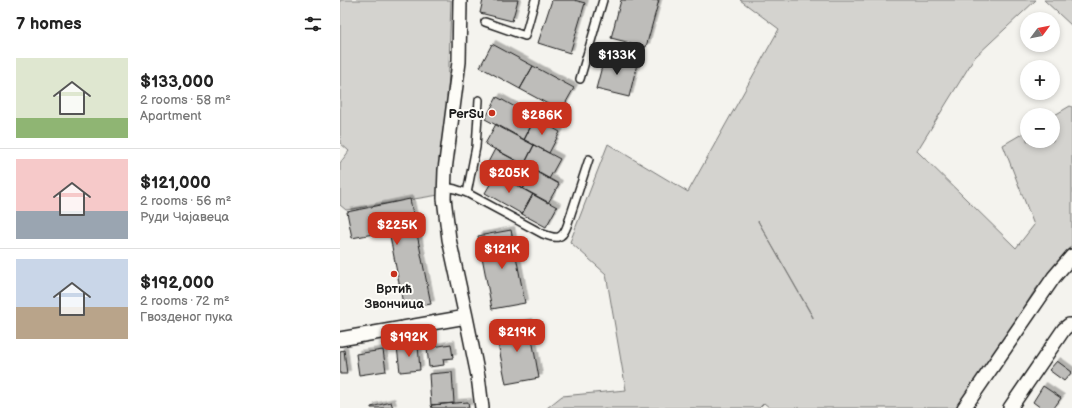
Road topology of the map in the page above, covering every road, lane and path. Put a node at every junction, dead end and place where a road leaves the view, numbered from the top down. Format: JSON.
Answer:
{"nodes":[{"id":1,"x":460,"y":0,"type":"edge"},
{"id":2,"x":535,"y":0,"type":"edge"},
{"id":3,"x":603,"y":0,"type":"edge"},
{"id":4,"x":485,"y":22,"type":"dead end"},
{"id":5,"x":580,"y":79,"type":"dead end"},
{"id":6,"x":479,"y":100,"type":"dead end"},
{"id":7,"x":589,"y":159,"type":"dead end"},
{"id":8,"x":445,"y":187,"type":"junction"},
{"id":9,"x":467,"y":193,"type":"junction"},
{"id":10,"x":1072,"y":256,"type":"edge"},
{"id":11,"x":466,"y":317,"type":"junction"},
{"id":12,"x":1072,"y":325,"type":"edge"},
{"id":13,"x":340,"y":339,"type":"edge"},
{"id":14,"x":482,"y":408,"type":"edge"},
{"id":15,"x":964,"y":408,"type":"edge"},
{"id":16,"x":1010,"y":408,"type":"edge"}],
"edges":[{"from":1,"to":8,"type":"street"},
{"from":2,"to":4,"type":"lane"},
{"from":3,"to":5,"type":"lane"},
{"from":6,"to":9,"type":"lane"},
{"from":7,"to":9,"type":"lane"},
{"from":8,"to":9,"type":"lane"},
{"from":8,"to":11,"type":"street"},
{"from":10,"to":15,"type":"street"},
{"from":11,"to":13,"type":"street"},
{"from":11,"to":14,"type":"street"},
{"from":12,"to":16,"type":"street"}]}
